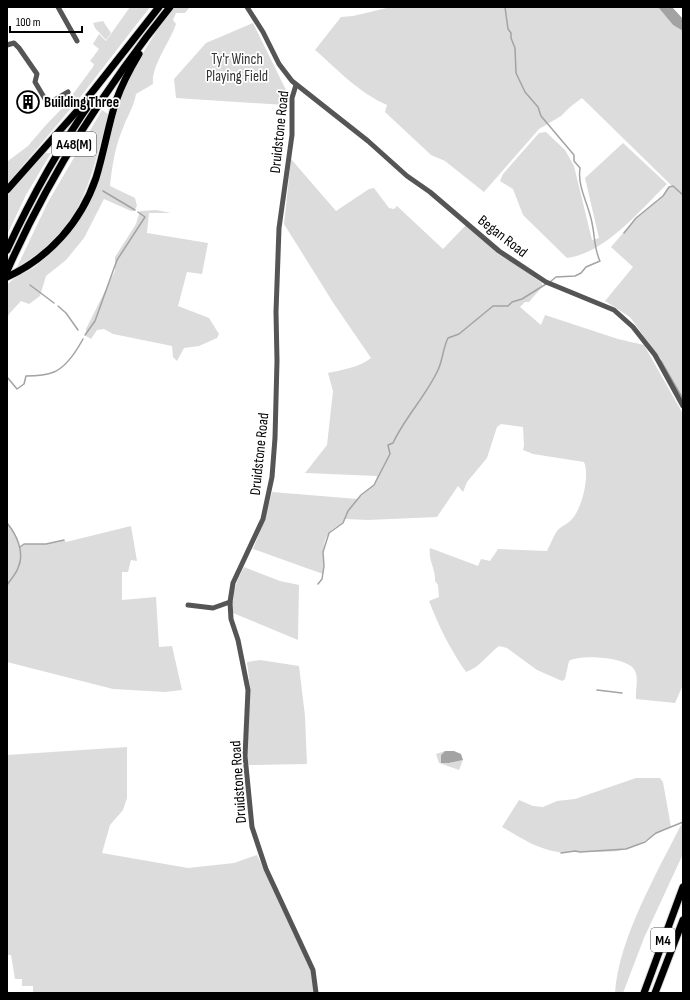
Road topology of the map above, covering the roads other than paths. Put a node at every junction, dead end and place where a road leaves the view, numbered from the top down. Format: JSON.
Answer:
{"nodes":[{"id":1,"x":58,"y":7,"type":"edge"},
{"id":2,"x":159,"y":7,"type":"edge"},
{"id":3,"x":170,"y":7,"type":"edge"},
{"id":4,"x":247,"y":7,"type":"edge"},
{"id":5,"x":155,"y":26,"type":"junction"},
{"id":6,"x":76,"y":41,"type":"dead end"},
{"id":7,"x":7,"y":45,"type":"edge"},
{"id":8,"x":121,"y":57,"type":"junction"},
{"id":9,"x":296,"y":85,"type":"junction"},
{"id":10,"x":68,"y":92,"type":"dead end"},
{"id":11,"x":7,"y":190,"type":"edge"},
{"id":12,"x":7,"y":250,"type":"edge"},
{"id":13,"x":7,"y":271,"type":"edge"},
{"id":14,"x":7,"y":277,"type":"edge"},
{"id":15,"x":683,"y":406,"type":"edge"},
{"id":16,"x":230,"y":602,"type":"junction"},
{"id":17,"x":188,"y":604,"type":"dead end"},
{"id":18,"x":683,"y":887,"type":"edge"},
{"id":19,"x":683,"y":920,"type":"edge"},
{"id":20,"x":316,"y":993,"type":"edge"},
{"id":21,"x":644,"y":993,"type":"edge"},
{"id":22,"x":655,"y":993,"type":"edge"}],
"edges":[{"from":1,"to":6,"type":"street"},
{"from":2,"to":8,"type":"highway"},
{"from":3,"to":5,"type":"highway"},
{"from":4,"to":9,"type":"street","name":"Druidstone Road"},
{"from":5,"to":13,"type":"highway","number":"A48(M)"},
{"from":5,"to":14,"type":"highway"},
{"from":7,"to":10,"type":"street"},
{"from":8,"to":11,"type":"highway"},
{"from":8,"to":12,"type":"highway","number":"A48(M)"},
{"from":9,"to":15,"type":"street","name":"Began Road"},
{"from":9,"to":16,"type":"street","name":"Druidstone Road"},
{"from":16,"to":17,"type":"street"},
{"from":16,"to":20,"type":"street","name":"Druidstone Road"},
{"from":18,"to":21,"type":"highway","number":"M4"},
{"from":19,"to":22,"type":"highway","number":"M4"}]}
